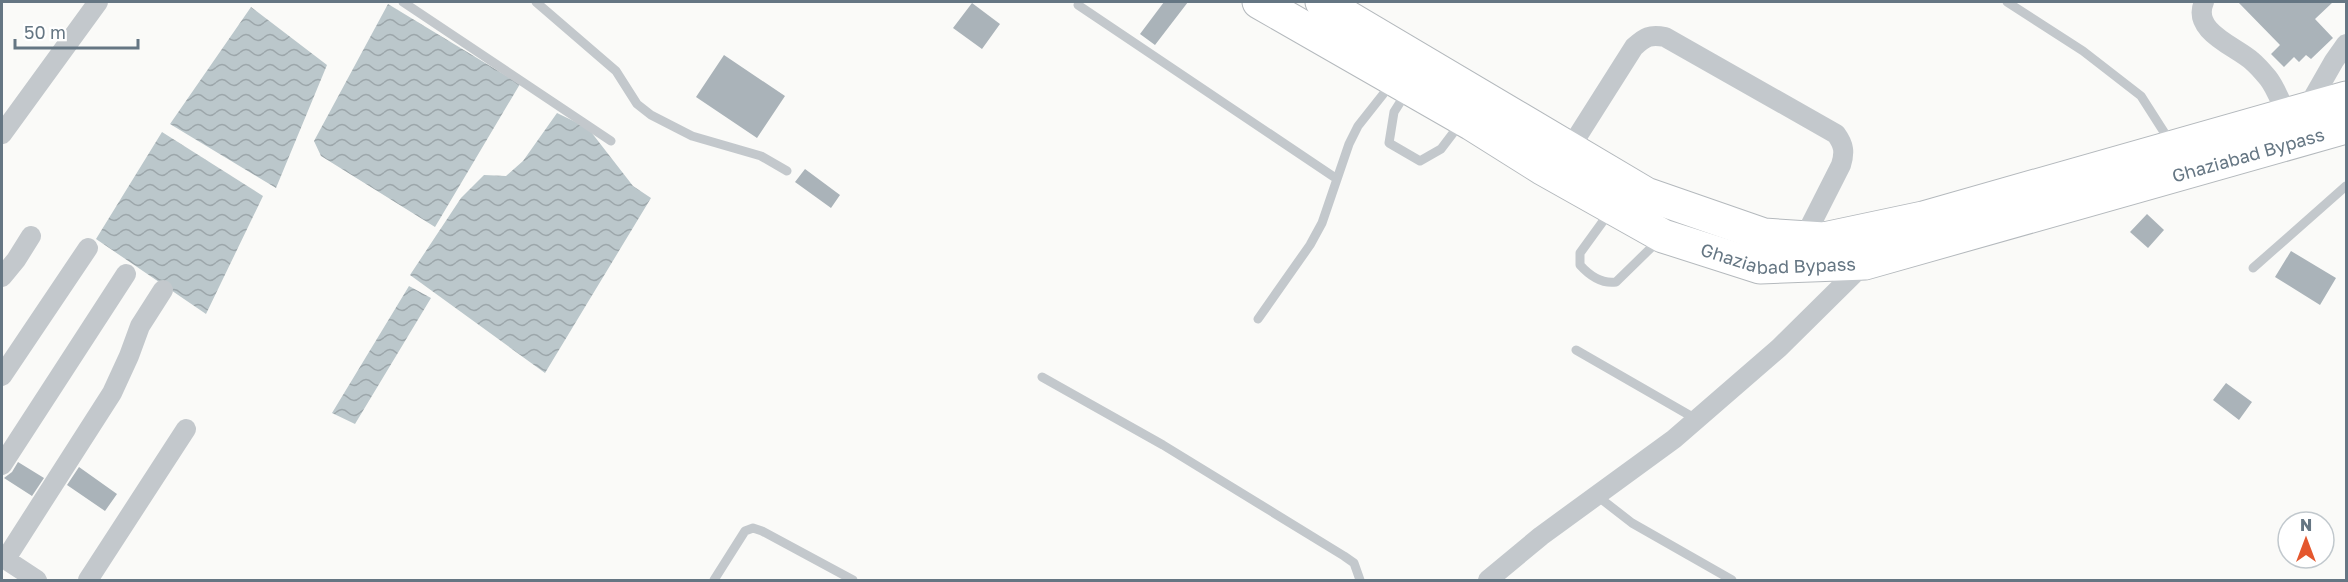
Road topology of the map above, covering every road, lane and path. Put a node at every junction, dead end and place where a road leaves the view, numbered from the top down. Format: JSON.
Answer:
{"nodes":[{"id":1,"x":98,"y":2,"type":"edge"},
{"id":2,"x":403,"y":2,"type":"edge"},
{"id":3,"x":536,"y":2,"type":"edge"},
{"id":4,"x":1259,"y":2,"type":"edge"},
{"id":5,"x":1322,"y":2,"type":"edge"},
{"id":6,"x":2007,"y":2,"type":"edge"},
{"id":7,"x":2204,"y":2,"type":"edge"},
{"id":8,"x":1078,"y":5,"type":"dead end"},
{"id":9,"x":2346,"y":44,"type":"edge"},
{"id":10,"x":1401,"y":85,"type":"junction"},
{"id":11,"x":2346,"y":98,"type":"edge"},
{"id":12,"x":2297,"y":112,"type":"junction"},
{"id":13,"x":1463,"y":120,"type":"junction"},
{"id":14,"x":2346,"y":127,"type":"edge"},
{"id":15,"x":2,"y":134,"type":"edge"},
{"id":16,"x":611,"y":141,"type":"dead end"},
{"id":17,"x":2174,"y":147,"type":"junction"},
{"id":18,"x":1570,"y":148,"type":"junction"},
{"id":19,"x":787,"y":171,"type":"dead end"},
{"id":20,"x":1336,"y":179,"type":"junction"},
{"id":21,"x":2346,"y":186,"type":"edge"},
{"id":22,"x":1613,"y":209,"type":"junction"},
{"id":23,"x":31,"y":236,"type":"dead end"},
{"id":24,"x":1663,"y":236,"type":"junction"},
{"id":25,"x":1804,"y":238,"type":"junction"},
{"id":26,"x":88,"y":248,"type":"dead end"},
{"id":27,"x":1865,"y":263,"type":"junction"},
{"id":28,"x":2253,"y":268,"type":"dead end"},
{"id":29,"x":126,"y":274,"type":"dead end"},
{"id":30,"x":2,"y":277,"type":"edge"},
{"id":31,"x":163,"y":290,"type":"dead end"},
{"id":32,"x":1258,"y":319,"type":"dead end"},
{"id":33,"x":1576,"y":351,"type":"dead end"},
{"id":34,"x":2,"y":376,"type":"edge"},
{"id":35,"x":1042,"y":377,"type":"dead end"},
{"id":36,"x":1696,"y":420,"type":"junction"},
{"id":37,"x":186,"y":429,"type":"dead end"},
{"id":38,"x":2,"y":465,"type":"edge"},
{"id":39,"x":1596,"y":495,"type":"junction"},
{"id":40,"x":3,"y":559,"type":"edge"},
{"id":41,"x":37,"y":580,"type":"edge"},
{"id":42,"x":88,"y":580,"type":"edge"},
{"id":43,"x":714,"y":580,"type":"edge"},
{"id":44,"x":853,"y":580,"type":"edge"},
{"id":45,"x":1360,"y":580,"type":"edge"},
{"id":46,"x":1488,"y":580,"type":"edge"},
{"id":47,"x":1732,"y":580,"type":"edge"}],
"edges":[{"from":1,"to":15,"type":"street"},
{"from":2,"to":16,"type":"lane"},
{"from":3,"to":19,"type":"lane"},
{"from":4,"to":10,"type":"highway","name":"Ghaziabad Bypass"},
{"from":5,"to":18,"type":"highway","name":"Ghaziabad Bypass"},
{"from":6,"to":17,"type":"lane"},
{"from":7,"to":12,"type":"street"},
{"from":8,"to":20,"type":"lane"},
{"from":9,"to":12,"type":"street"},
{"from":10,"to":13,"type":"highway","name":"Ghaziabad Bypass"},
{"from":10,"to":13,"type":"lane"},
{"from":10,"to":20,"type":"lane"},
{"from":11,"to":12,"type":"highway","name":"Ghaziabad Bypass"},
{"from":12,"to":17,"type":"highway","name":"Ghaziabad Bypass"},
{"from":13,"to":22,"type":"highway","name":"Ghaziabad Bypass"},
{"from":14,"to":27,"type":"highway","name":"Ghaziabad Bypass"},
{"from":17,"to":25,"type":"highway","name":"Ghaziabad Bypass"},
{"from":18,"to":25,"type":"highway","name":"Ghaziabad Bypass"},
{"from":18,"to":25,"type":"street"},
{"from":20,"to":32,"type":"lane"},
{"from":21,"to":28,"type":"lane"},
{"from":22,"to":24,"type":"highway","name":"Ghaziabad Bypass"},
{"from":22,"to":24,"type":"lane"},
{"from":23,"to":30,"type":"street"},
{"from":24,"to":27,"type":"highway","name":"Ghaziabad Bypass"},
{"from":26,"to":34,"type":"street"},
{"from":27,"to":36,"type":"street"},
{"from":29,"to":38,"type":"street"},
{"from":31,"to":40,"type":"street"},
{"from":33,"to":36,"type":"lane"},
{"from":35,"to":45,"type":"lane"},
{"from":36,"to":39,"type":"street"},
{"from":37,"to":42,"type":"street"},
{"from":39,"to":46,"type":"street"},
{"from":39,"to":47,"type":"lane"},
{"from":40,"to":41,"type":"street"},
{"from":43,"to":44,"type":"lane"}]}
